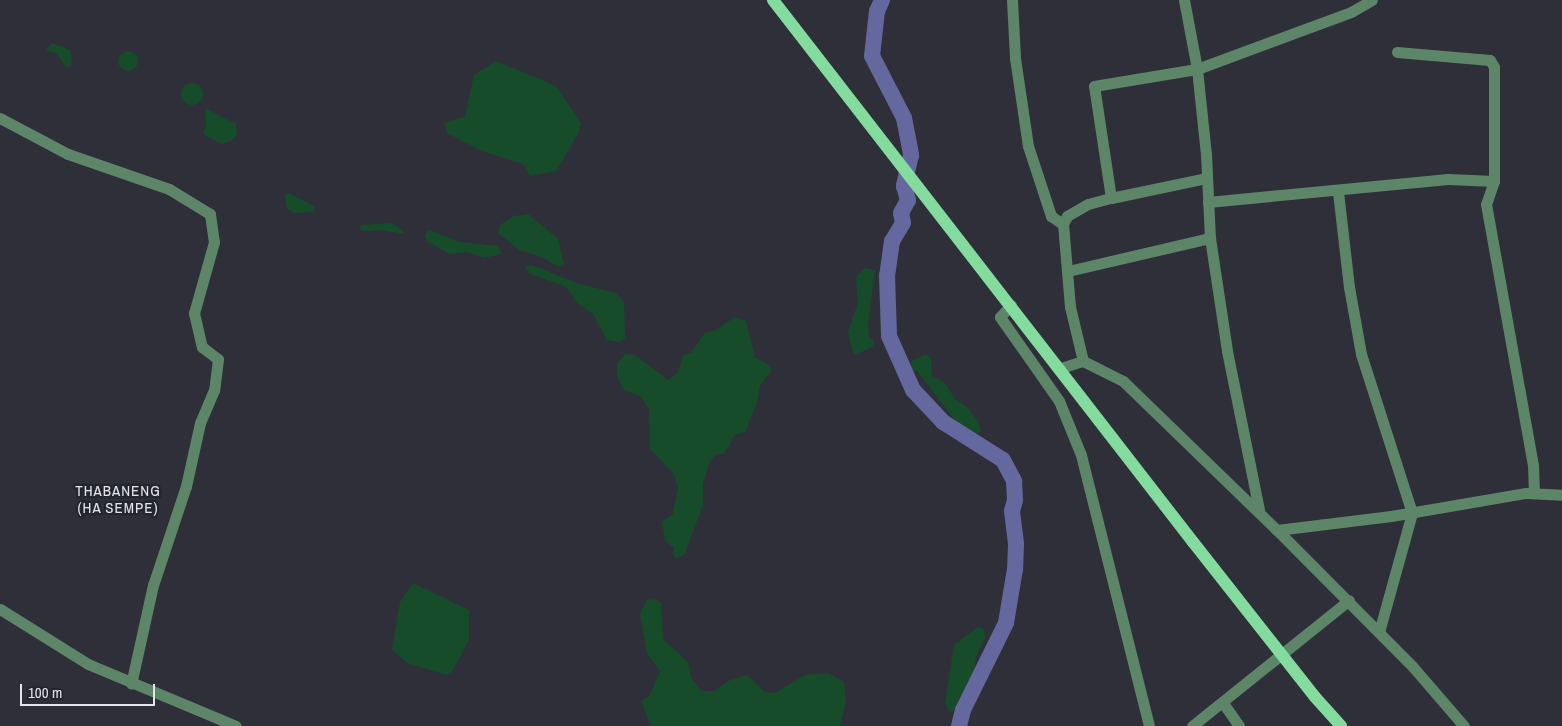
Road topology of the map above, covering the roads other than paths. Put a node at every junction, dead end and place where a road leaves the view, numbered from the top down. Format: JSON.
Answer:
{"nodes":[{"id":1,"x":773,"y":0,"type":"edge"},
{"id":2,"x":1012,"y":0,"type":"edge"},
{"id":3,"x":1184,"y":0,"type":"edge"},
{"id":4,"x":1372,"y":0,"type":"edge"},
{"id":5,"x":1397,"y":52,"type":"dead end"},
{"id":6,"x":1197,"y":69,"type":"junction"},
{"id":7,"x":0,"y":118,"type":"edge"},
{"id":8,"x":1207,"y":178,"type":"junction"},
{"id":9,"x":1494,"y":181,"type":"junction"},
{"id":10,"x":1338,"y":192,"type":"junction"},
{"id":11,"x":1111,"y":198,"type":"junction"},
{"id":12,"x":1208,"y":202,"type":"junction"},
{"id":13,"x":1063,"y":224,"type":"junction"},
{"id":14,"x":1210,"y":238,"type":"junction"},
{"id":15,"x":1068,"y":271,"type":"junction"},
{"id":16,"x":1011,"y":305,"type":"junction"},
{"id":17,"x":1083,"y":361,"type":"junction"},
{"id":18,"x":1061,"y":368,"type":"junction"},
{"id":19,"x":1534,"y":492,"type":"junction"},
{"id":20,"x":1562,"y":495,"type":"edge"},
{"id":21,"x":1259,"y":510,"type":"junction"},
{"id":22,"x":1412,"y":513,"type":"junction"},
{"id":23,"x":1277,"y":530,"type":"junction"},
{"id":24,"x":1349,"y":600,"type":"junction"},
{"id":25,"x":0,"y":609,"type":"edge"},
{"id":26,"x":1379,"y":632,"type":"junction"},
{"id":27,"x":1282,"y":654,"type":"junction"},
{"id":28,"x":131,"y":684,"type":"junction"},
{"id":29,"x":1224,"y":703,"type":"junction"},
{"id":30,"x":236,"y":726,"type":"edge"},
{"id":31,"x":1149,"y":726,"type":"edge"},
{"id":32,"x":1192,"y":726,"type":"edge"},
{"id":33,"x":1239,"y":726,"type":"edge"},
{"id":34,"x":1341,"y":726,"type":"edge"},
{"id":35,"x":1464,"y":726,"type":"edge"}],
"edges":[{"from":1,"to":16,"type":"main road"},
{"from":2,"to":13,"type":"street"},
{"from":3,"to":6,"type":"street"},
{"from":4,"to":6,"type":"street"},
{"from":5,"to":9,"type":"street"},
{"from":6,"to":8,"type":"street"},
{"from":6,"to":11,"type":"street"},
{"from":7,"to":28,"type":"street"},
{"from":8,"to":11,"type":"street"},
{"from":8,"to":12,"type":"street"},
{"from":9,"to":10,"type":"street"},
{"from":9,"to":19,"type":"street"},
{"from":10,"to":12,"type":"street"},
{"from":10,"to":22,"type":"street"},
{"from":11,"to":13,"type":"street"},
{"from":12,"to":14,"type":"street"},
{"from":13,"to":15,"type":"street"},
{"from":14,"to":15,"type":"street"},
{"from":14,"to":21,"type":"street"},
{"from":15,"to":17,"type":"street"},
{"from":16,"to":18,"type":"main road"},
{"from":16,"to":31,"type":"street"},
{"from":17,"to":18,"type":"street"},
{"from":17,"to":21,"type":"street"},
{"from":18,"to":27,"type":"main road"},
{"from":19,"to":20,"type":"street"},
{"from":19,"to":22,"type":"street"},
{"from":21,"to":23,"type":"street"},
{"from":22,"to":23,"type":"street"},
{"from":22,"to":26,"type":"street"},
{"from":23,"to":24,"type":"street"},
{"from":24,"to":26,"type":"street"},
{"from":24,"to":27,"type":"street"},
{"from":25,"to":28,"type":"street"},
{"from":26,"to":35,"type":"street"},
{"from":27,"to":29,"type":"street"},
{"from":27,"to":34,"type":"main road"},
{"from":28,"to":30,"type":"street"},
{"from":29,"to":32,"type":"street"},
{"from":29,"to":33,"type":"street"}]}
